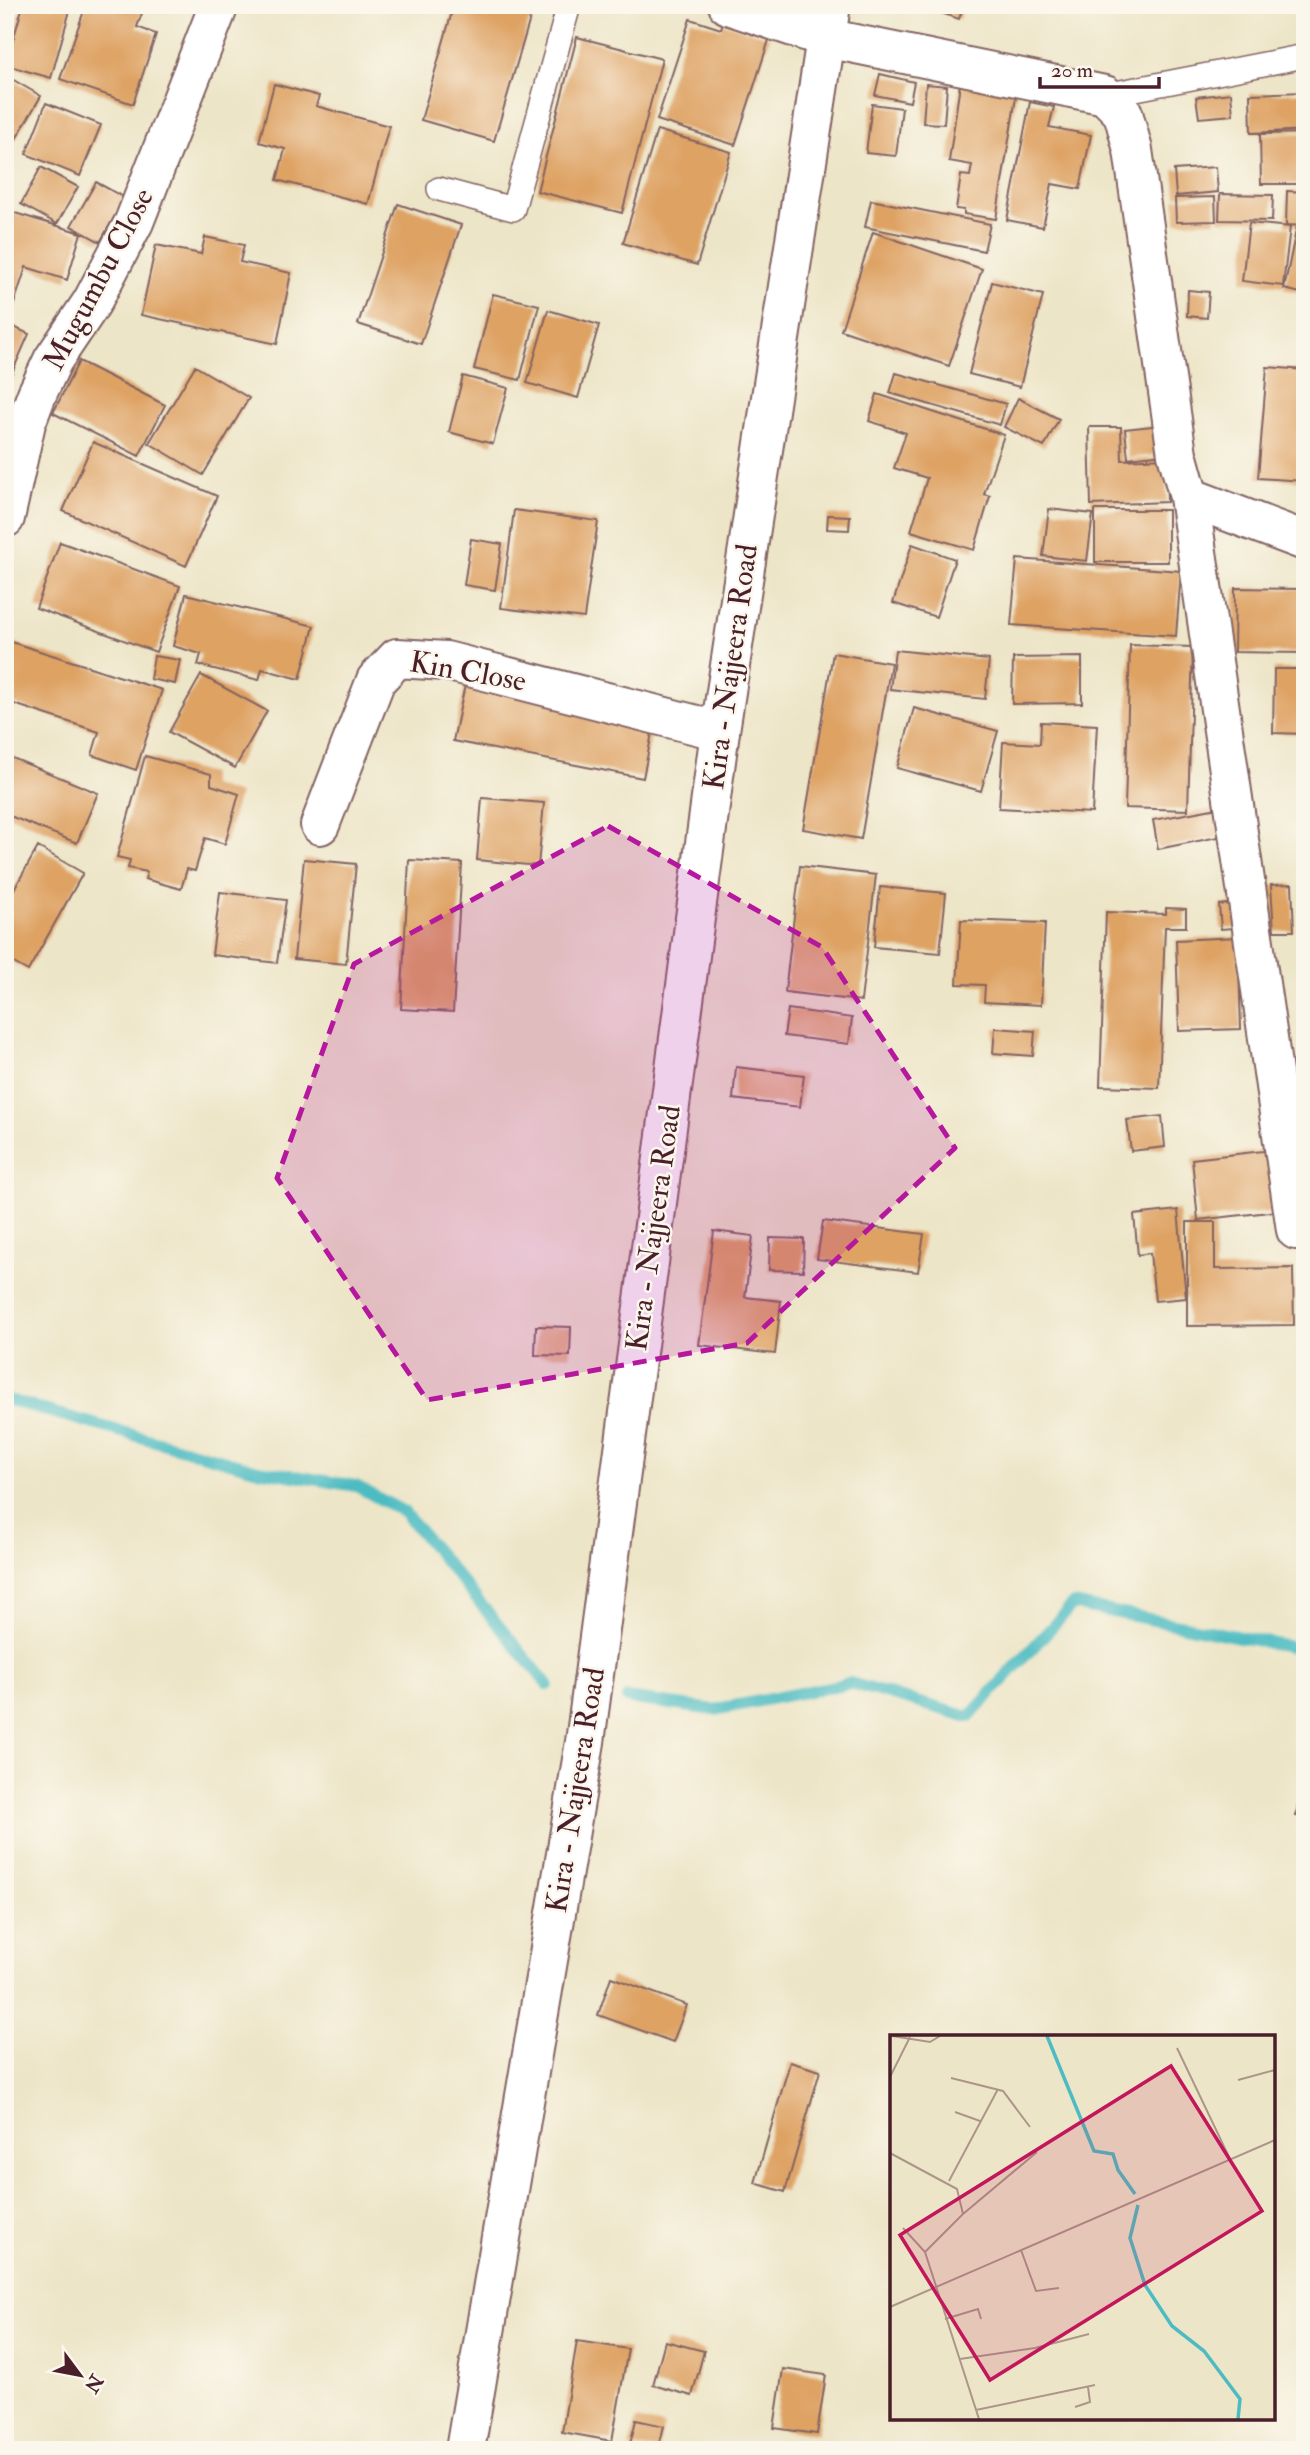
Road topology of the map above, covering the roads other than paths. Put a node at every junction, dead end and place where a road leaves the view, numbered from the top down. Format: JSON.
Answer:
{"nodes":[{"id":1,"x":219,"y":5,"type":"edge"},
{"id":2,"x":569,"y":5,"type":"edge"},
{"id":3,"x":728,"y":5,"type":"edge"},
{"id":4,"x":828,"y":22,"type":"edge"},
{"id":5,"x":1305,"y":55,"type":"edge"},
{"id":6,"x":1105,"y":95,"type":"junction"},
{"id":7,"x":439,"y":190,"type":"dead end"},
{"id":8,"x":1189,"y":497,"type":"junction"},
{"id":9,"x":5,"y":518,"type":"edge"},
{"id":10,"x":1305,"y":541,"type":"edge"},
{"id":11,"x":720,"y":731,"type":"junction"},
{"id":12,"x":320,"y":825,"type":"dead end"},
{"id":13,"x":1296,"y":1230,"type":"dead end"},
{"id":14,"x":465,"y":2450,"type":"edge"}],
"edges":[{"from":1,"to":9,"type":"street","name":"Mugumbu Close"},
{"from":2,"to":7,"type":"lane"},
{"from":3,"to":4,"type":"street"},
{"from":4,"to":6,"type":"street"},
{"from":4,"to":11,"type":"street","name":"Kira - Najjeera Road"},
{"from":5,"to":6,"type":"lane"},
{"from":6,"to":8,"type":"street"},
{"from":8,"to":10,"type":"street"},
{"from":8,"to":13,"type":"street"},
{"from":11,"to":12,"type":"street","name":"Kin Close"},
{"from":11,"to":14,"type":"street","name":"Kira - Najjeera Road"}]}
